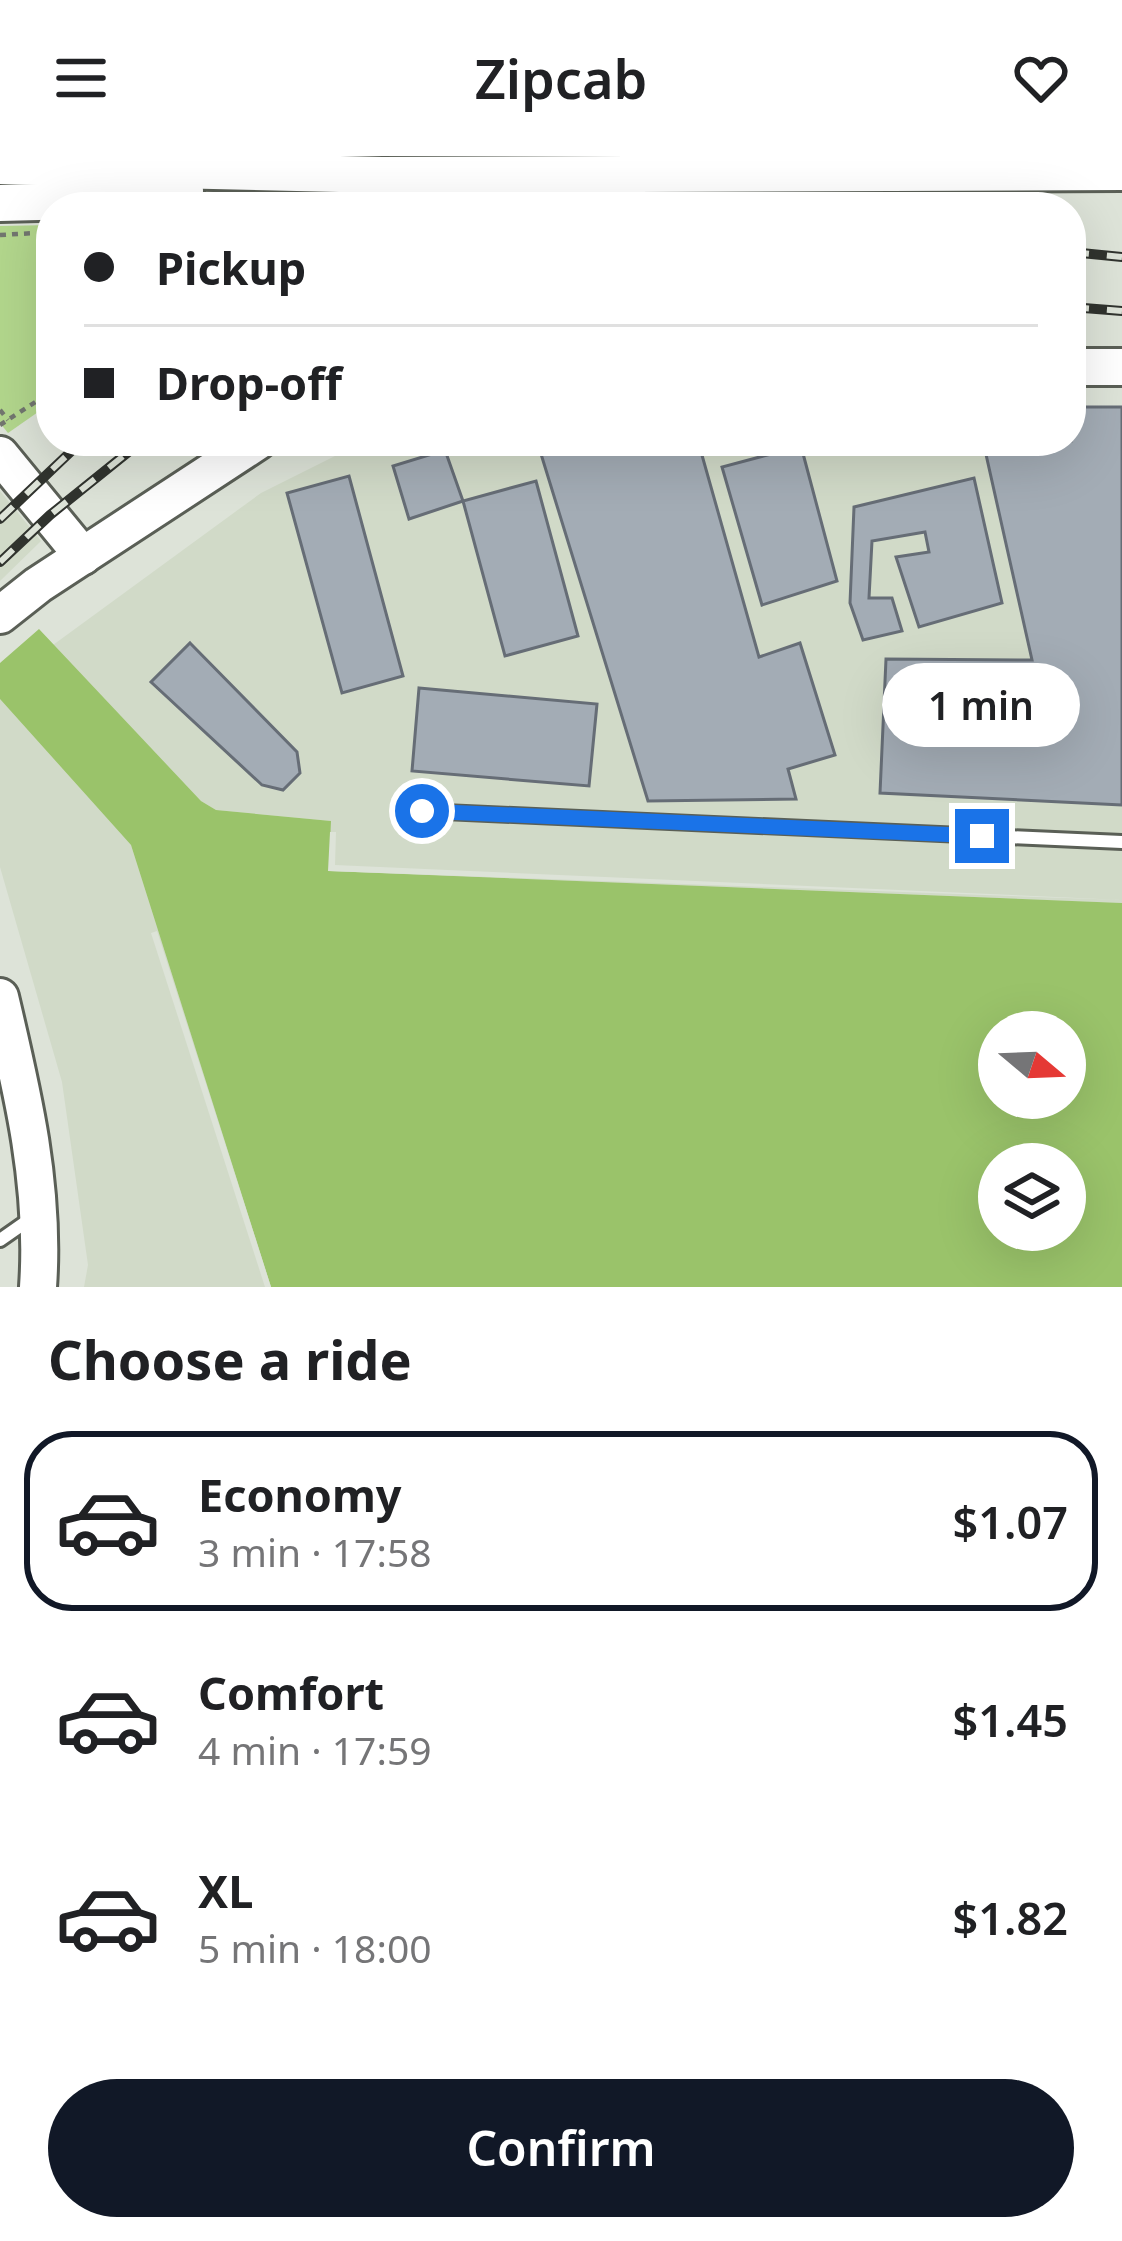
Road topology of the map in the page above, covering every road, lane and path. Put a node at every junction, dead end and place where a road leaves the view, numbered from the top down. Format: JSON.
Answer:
{"nodes":[{"id":1,"x":0,"y":166,"type":"edge"},
{"id":2,"x":385,"y":168,"type":"edge"},
{"id":3,"x":199,"y":169,"type":"edge"},
{"id":4,"x":1122,"y":172,"type":"edge"},
{"id":5,"x":127,"y":174,"type":"edge"},
{"id":6,"x":48,"y":192,"type":"edge"},
{"id":7,"x":36,"y":195,"type":"edge"},
{"id":8,"x":0,"y":203,"type":"edge"},
{"id":9,"x":36,"y":233,"type":"edge"},
{"id":10,"x":0,"y":236,"type":"edge"},
{"id":11,"x":1122,"y":367,"type":"edge"},
{"id":12,"x":1086,"y":368,"type":"edge"},
{"id":13,"x":36,"y":406,"type":"edge"},
{"id":14,"x":0,"y":410,"type":"edge"},
{"id":15,"x":0,"y":425,"type":"edge"},
{"id":16,"x":4,"y":437,"type":"edge"},
{"id":17,"x":235,"y":456,"type":"edge"},
{"id":18,"x":83,"y":556,"type":"junction"},
{"id":19,"x":0,"y":615,"type":"edge"},
{"id":20,"x":422,"y":811,"type":"dead end"},
{"id":21,"x":1122,"y":842,"type":"edge"},
{"id":22,"x":0,"y":997,"type":"edge"},
{"id":23,"x":38,"y":1213,"type":"junction"},
{"id":24,"x":0,"y":1240,"type":"edge"},
{"id":25,"x":38,"y":1287,"type":"edge"}],
"edges":[{"from":1,"to":5,"type":"main road"},
{"from":2,"to":3,"type":"main road"},
{"from":2,"to":4,"type":"main road"},
{"from":3,"to":5,"type":"main road"},
{"from":5,"to":6,"type":"main road"},
{"from":7,"to":8,"type":"main road"},
{"from":9,"to":10,"type":"path"},
{"from":11,"to":12,"type":"main road"},
{"from":13,"to":16,"type":"path"},
{"from":14,"to":16,"type":"path"},
{"from":15,"to":16,"type":"path"},
{"from":16,"to":18,"type":"main road"},
{"from":17,"to":18,"type":"main road"},
{"from":18,"to":19,"type":"main road"},
{"from":20,"to":21,"type":"lane"},
{"from":22,"to":23,"type":"main road"},
{"from":23,"to":24,"type":"lane"},
{"from":23,"to":25,"type":"main road"}]}
